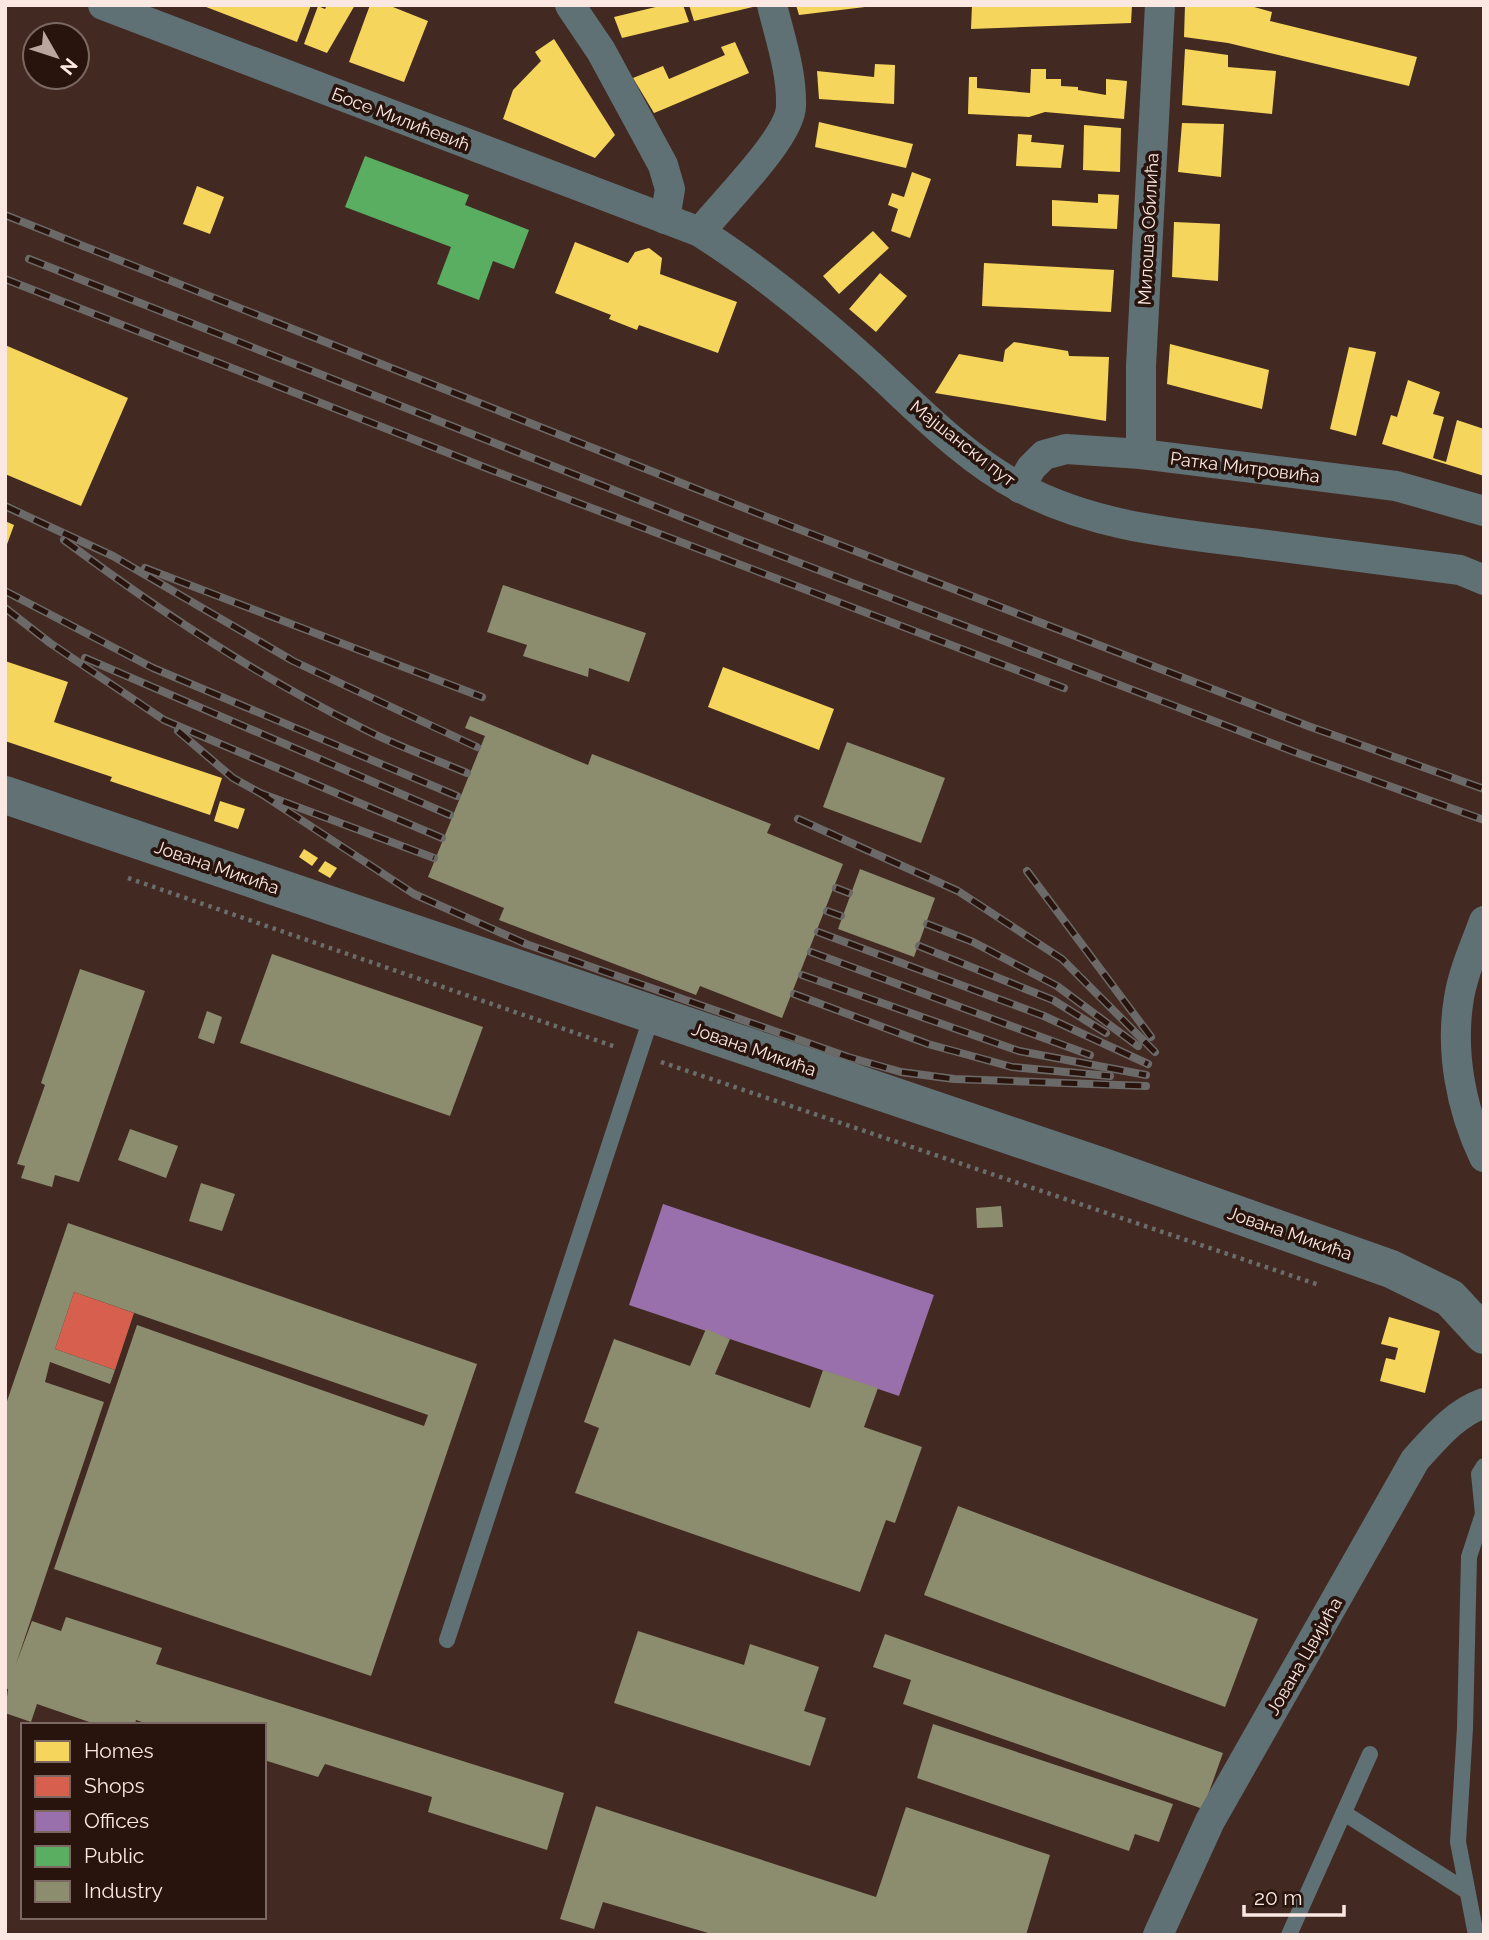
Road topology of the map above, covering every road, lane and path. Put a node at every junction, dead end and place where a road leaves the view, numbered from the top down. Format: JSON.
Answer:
{"nodes":[{"id":1,"x":103,"y":5,"type":"edge"},
{"id":2,"x":570,"y":5,"type":"edge"},
{"id":3,"x":772,"y":5,"type":"edge"},
{"id":4,"x":1160,"y":5,"type":"edge"},
{"id":5,"x":665,"y":219,"type":"junction"},
{"id":6,"x":700,"y":232,"type":"junction"},
{"id":7,"x":1141,"y":454,"type":"junction"},
{"id":8,"x":1020,"y":488,"type":"junction"},
{"id":9,"x":1484,"y":511,"type":"edge"},
{"id":10,"x":1484,"y":580,"type":"edge"},
{"id":11,"x":5,"y":795,"type":"edge"},
{"id":12,"x":124,"y":877,"type":"dead end"},
{"id":13,"x":1484,"y":921,"type":"edge"},
{"id":14,"x":652,"y":1015,"type":"junction"},
{"id":15,"x":639,"y":1055,"type":"junction"},
{"id":16,"x":1484,"y":1157,"type":"edge"},
{"id":17,"x":1327,"y":1287,"type":"dead end"},
{"id":18,"x":1484,"y":1335,"type":"edge"},
{"id":19,"x":1484,"y":1402,"type":"edge"},
{"id":20,"x":1484,"y":1466,"type":"edge"},
{"id":21,"x":447,"y":1640,"type":"dead end"},
{"id":22,"x":1370,"y":1754,"type":"dead end"},
{"id":23,"x":1345,"y":1813,"type":"junction"},
{"id":24,"x":1465,"y":1890,"type":"junction"},
{"id":25,"x":1158,"y":1935,"type":"edge"},
{"id":26,"x":1289,"y":1935,"type":"edge"},
{"id":27,"x":1476,"y":1935,"type":"edge"}],
"edges":[{"from":1,"to":5,"type":"street","name":"Босе Милићевић"},
{"from":2,"to":5,"type":"street"},
{"from":3,"to":6,"type":"street"},
{"from":4,"to":7,"type":"street","name":"Милоша Обилића"},
{"from":5,"to":6,"type":"street","name":"Босе Милићевић"},
{"from":6,"to":8,"type":"street","name":"Мајшански пут"},
{"from":7,"to":8,"type":"street","name":"Ратка Митровића"},
{"from":7,"to":9,"type":"street","name":"Ратка Митровића"},
{"from":8,"to":10,"type":"street","name":"Мајшански пут"},
{"from":11,"to":14,"type":"street","name":"Јована Микића"},
{"from":12,"to":15,"type":"path"},
{"from":13,"to":16,"type":"street"},
{"from":14,"to":15,"type":"lane"},
{"from":14,"to":18,"type":"street","name":"Јована Микића"},
{"from":15,"to":17,"type":"path"},
{"from":15,"to":21,"type":"lane"},
{"from":19,"to":25,"type":"street","name":"Јована Цвијића"},
{"from":20,"to":24,"type":"lane"},
{"from":22,"to":23,"type":"lane"},
{"from":23,"to":24,"type":"lane"},
{"from":23,"to":26,"type":"lane"},
{"from":24,"to":27,"type":"lane"}]}
